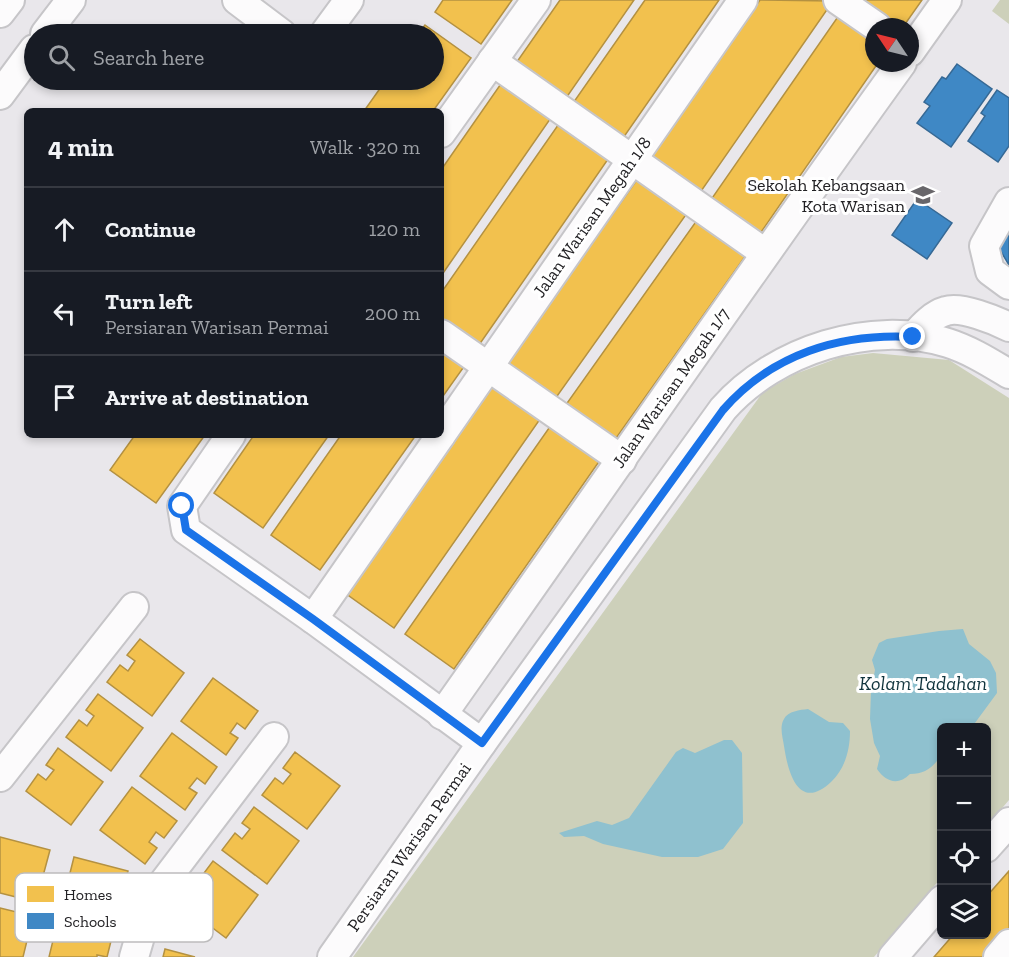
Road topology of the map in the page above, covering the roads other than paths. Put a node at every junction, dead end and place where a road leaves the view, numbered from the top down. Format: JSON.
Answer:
{"nodes":[{"id":1,"x":10,"y":0,"type":"edge"},
{"id":2,"x":71,"y":0,"type":"edge"},
{"id":3,"x":237,"y":0,"type":"edge"},
{"id":4,"x":349,"y":0,"type":"edge"},
{"id":5,"x":536,"y":0,"type":"edge"},
{"id":6,"x":743,"y":0,"type":"edge"},
{"id":7,"x":838,"y":0,"type":"edge"},
{"id":8,"x":947,"y":0,"type":"edge"},
{"id":9,"x":0,"y":13,"type":"edge"},
{"id":10,"x":865,"y":19,"type":"edge"},
{"id":11,"x":53,"y":24,"type":"edge"},
{"id":12,"x":269,"y":24,"type":"edge"},
{"id":13,"x":331,"y":24,"type":"edge"},
{"id":14,"x":919,"y":39,"type":"edge"},
{"id":15,"x":492,"y":61,"type":"junction"},
{"id":16,"x":24,"y":63,"type":"edge"},
{"id":17,"x":895,"y":72,"type":"edge"},
{"id":18,"x":0,"y":95,"type":"edge"},
{"id":19,"x":444,"y":129,"type":"edge"},
{"id":20,"x":632,"y":159,"type":"junction"},
{"id":21,"x":1009,"y":202,"type":"edge"},
{"id":22,"x":765,"y":253,"type":"junction"},
{"id":23,"x":1009,"y":285,"type":"edge"},
{"id":24,"x":1009,"y":327,"type":"edge"},
{"id":25,"x":444,"y":336,"type":"edge"},
{"id":26,"x":913,"y":337,"type":"junction"},
{"id":27,"x":488,"y":367,"type":"junction"},
{"id":28,"x":1009,"y":374,"type":"edge"},
{"id":29,"x":444,"y":431,"type":"edge"},
{"id":30,"x":229,"y":438,"type":"edge"},
{"id":31,"x":439,"y":438,"type":"edge"},
{"id":32,"x":622,"y":460,"type":"junction"},
{"id":33,"x":134,"y":607,"type":"dead end"},
{"id":34,"x":313,"y":619,"type":"junction"},
{"id":35,"x":442,"y":715,"type":"junction"},
{"id":36,"x":274,"y":737,"type":"dead end"},
{"id":37,"x":482,"y":743,"type":"junction"},
{"id":38,"x":0,"y":777,"type":"edge"},
{"id":39,"x":1009,"y":822,"type":"edge"},
{"id":40,"x":991,"y":843,"type":"edge"},
{"id":41,"x":171,"y":873,"type":"edge"},
{"id":42,"x":937,"y":906,"type":"edge"},
{"id":43,"x":138,"y":942,"type":"edge"},
{"id":44,"x":1009,"y":944,"type":"edge"},
{"id":45,"x":134,"y":957,"type":"edge"},
{"id":46,"x":332,"y":957,"type":"edge"},
{"id":47,"x":892,"y":957,"type":"edge"},
{"id":48,"x":998,"y":957,"type":"edge"}],
"edges":[{"from":1,"to":9,"type":"street"},
{"from":2,"to":11,"type":"street"},
{"from":3,"to":12,"type":"street"},
{"from":4,"to":13,"type":"street"},
{"from":5,"to":15,"type":"street"},
{"from":6,"to":20,"type":"street","name":"Jalan Warisan Megah 1/8"},
{"from":7,"to":10,"type":"street"},
{"from":8,"to":14,"type":"street","name":"Jalan Warisan Megah 1/7"},
{"from":15,"to":19,"type":"street"},
{"from":15,"to":20,"type":"street"},
{"from":16,"to":18,"type":"street"},
{"from":17,"to":22,"type":"street","name":"Jalan Warisan Megah 1/7"},
{"from":20,"to":22,"type":"street"},
{"from":20,"to":27,"type":"street","name":"Jalan Warisan Megah 1/8"},
{"from":21,"to":23,"type":"street"},
{"from":22,"to":32,"type":"street","name":"Jalan Warisan Megah 1/7"},
{"from":24,"to":26,"type":"street"},
{"from":25,"to":27,"type":"street"},
{"from":26,"to":28,"type":"street","name":"Persiaran Warisan Permai"},
{"from":26,"to":37,"type":"street","name":"Persiaran Warisan Permai"},
{"from":27,"to":29,"type":"street","name":"Jalan Warisan Megah 1/8"},
{"from":27,"to":32,"type":"street"},
{"from":30,"to":34,"type":"street"},
{"from":31,"to":34,"type":"street","name":"Jalan Warisan Megah 1/8"},
{"from":32,"to":35,"type":"street","name":"Jalan Warisan Megah 1/7"},
{"from":33,"to":38,"type":"street"},
{"from":34,"to":35,"type":"street"},
{"from":35,"to":37,"type":"street"},
{"from":36,"to":41,"type":"street"},
{"from":37,"to":46,"type":"street","name":"Persiaran Warisan Permai"},
{"from":39,"to":40,"type":"street"},
{"from":42,"to":47,"type":"street"},
{"from":43,"to":45,"type":"street"},
{"from":44,"to":48,"type":"street"}]}
